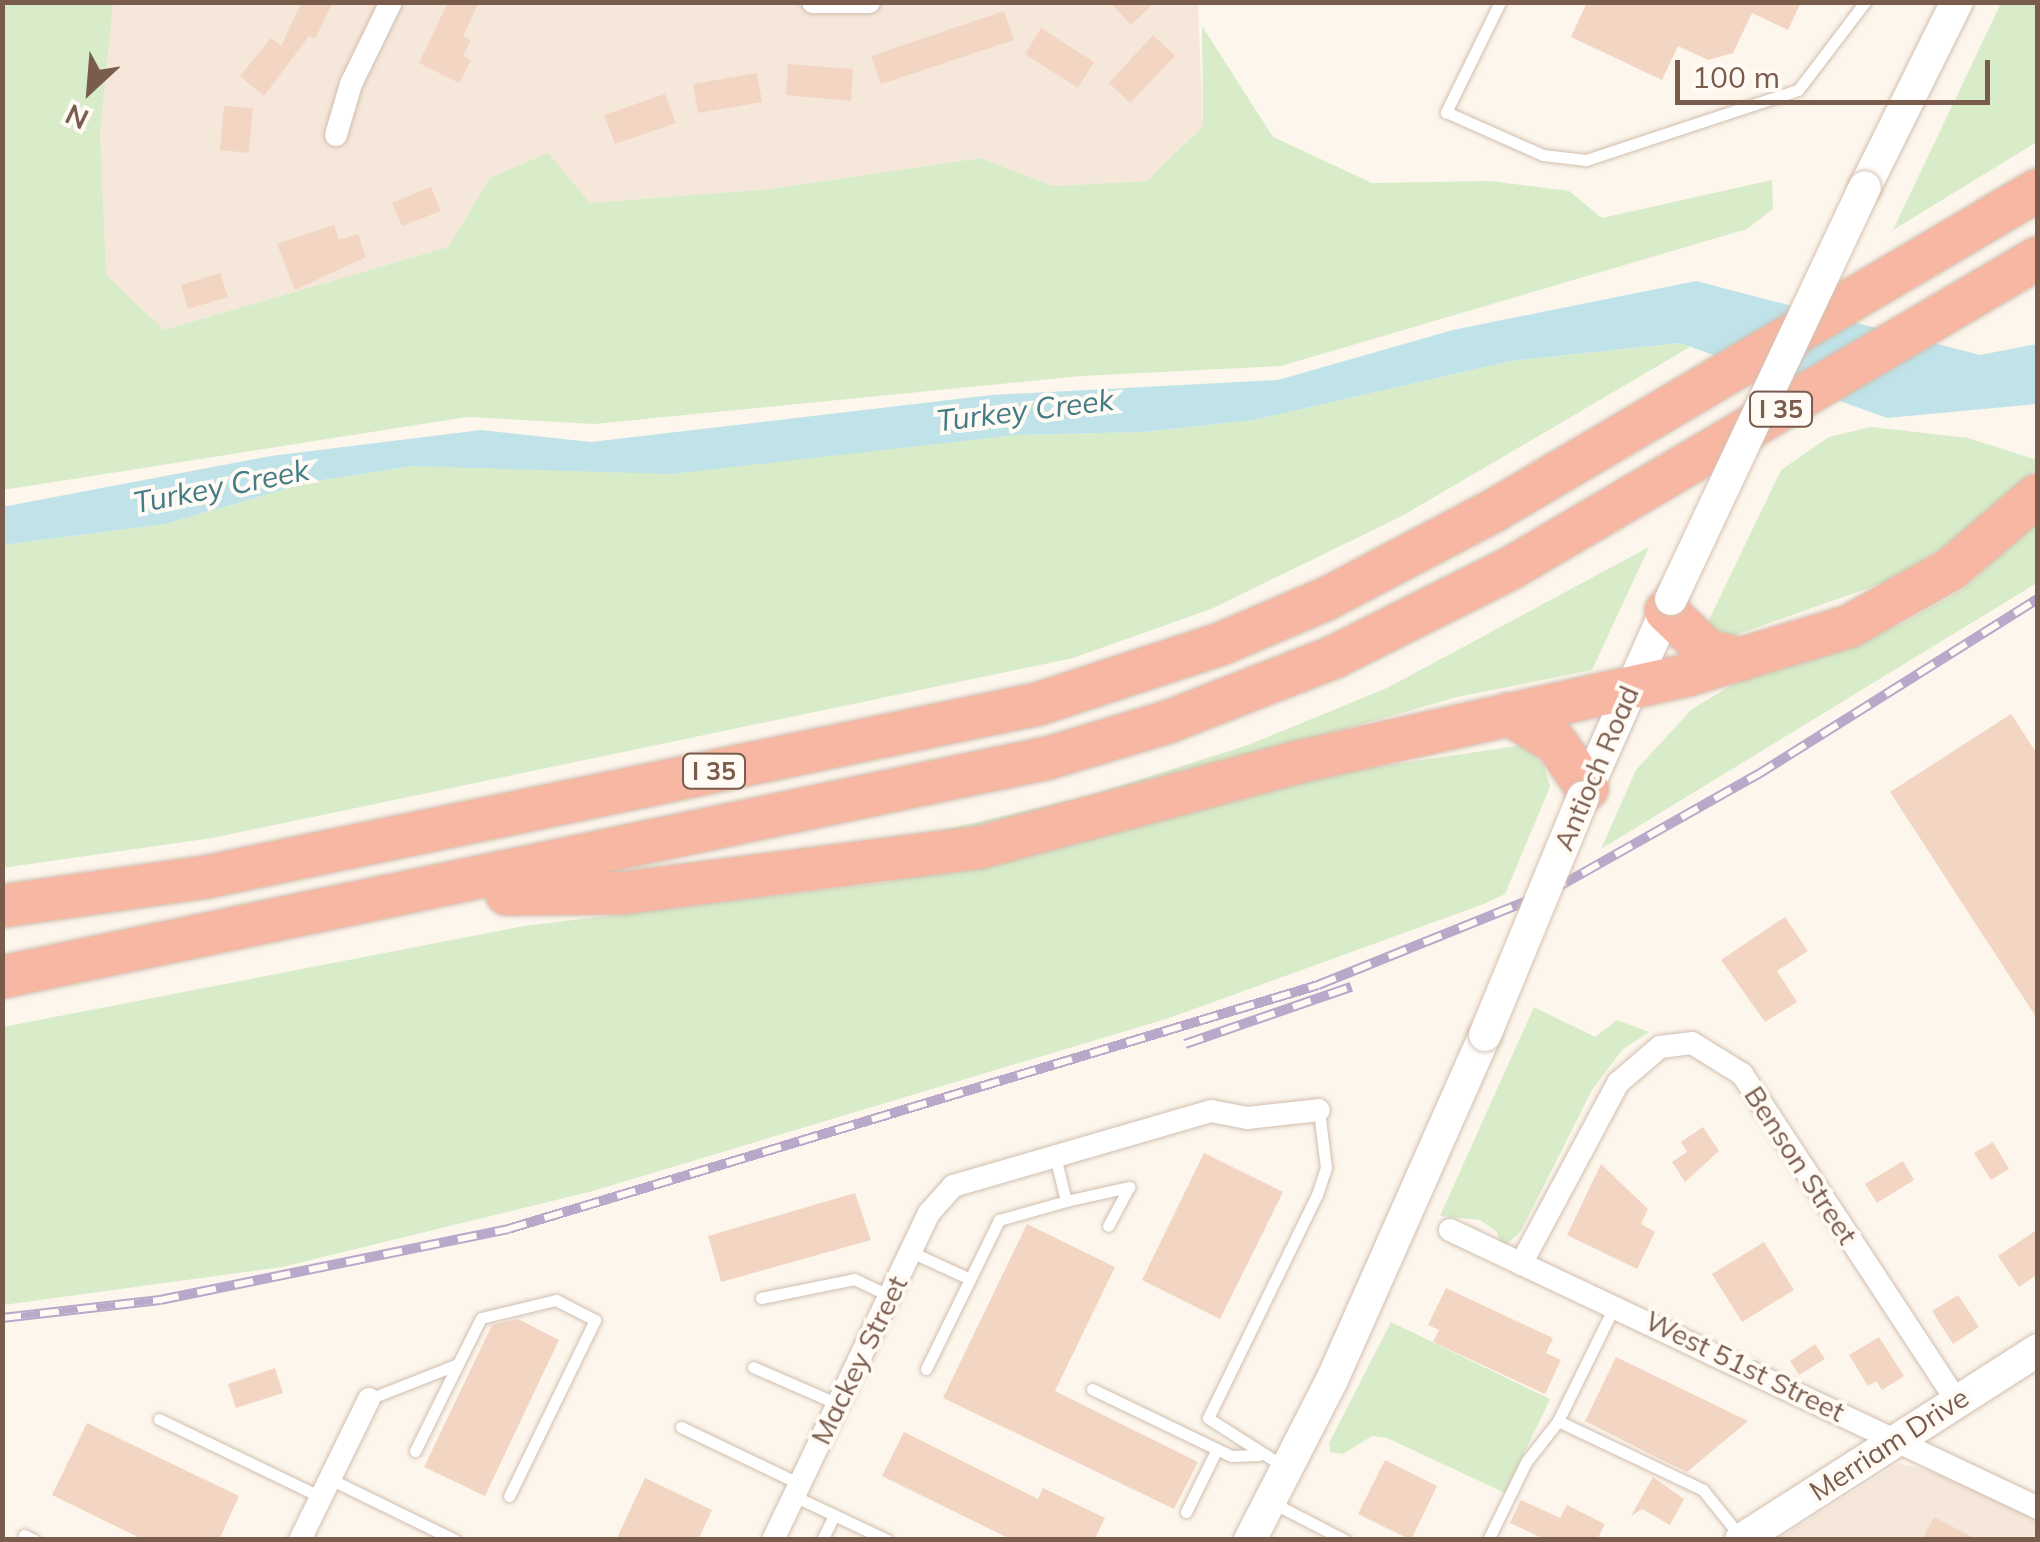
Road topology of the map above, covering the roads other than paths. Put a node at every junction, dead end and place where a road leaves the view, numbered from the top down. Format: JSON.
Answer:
{"nodes":[{"id":1,"x":391,"y":2,"type":"edge"},
{"id":2,"x":813,"y":2,"type":"edge"},
{"id":3,"x":868,"y":2,"type":"edge"},
{"id":4,"x":1500,"y":2,"type":"edge"},
{"id":5,"x":1866,"y":2,"type":"edge"},
{"id":6,"x":1957,"y":2,"type":"edge"},
{"id":7,"x":336,"y":135,"type":"dead end"},
{"id":8,"x":2038,"y":190,"type":"edge"},
{"id":9,"x":2022,"y":267,"type":"edge"},
{"id":10,"x":2038,"y":495,"type":"edge"},
{"id":11,"x":1669,"y":605,"type":"junction"},
{"id":12,"x":1741,"y":659,"type":"junction"},
{"id":13,"x":1630,"y":687,"type":"junction"},
{"id":14,"x":1509,"y":714,"type":"junction"},
{"id":15,"x":1585,"y":793,"type":"junction"},
{"id":16,"x":422,"y":894,"type":"junction"},
{"id":17,"x":2,"y":906,"type":"edge"},
{"id":18,"x":2,"y":978,"type":"edge"},
{"id":19,"x":1320,"y":1110,"type":"joint"},
{"id":20,"x":1055,"y":1156,"type":"junction"},
{"id":21,"x":1066,"y":1201,"type":"junction"},
{"id":22,"x":1108,"y":1226,"type":"dead end"},
{"id":23,"x":1450,"y":1230,"type":"dead end"},
{"id":24,"x":911,"y":1252,"type":"junction"},
{"id":25,"x":1521,"y":1264,"type":"junction"},
{"id":26,"x":970,"y":1278,"type":"junction"},
{"id":27,"x":890,"y":1296,"type":"junction"},
{"id":28,"x":761,"y":1298,"type":"dead end"},
{"id":29,"x":1616,"y":1303,"type":"junction"},
{"id":30,"x":2038,"y":1350,"type":"edge"},
{"id":31,"x":458,"y":1364,"type":"junction"},
{"id":32,"x":752,"y":1367,"type":"dead end"},
{"id":33,"x":926,"y":1369,"type":"dead end"},
{"id":34,"x":1092,"y":1388,"type":"dead end"},
{"id":35,"x":369,"y":1400,"type":"joint"},
{"id":36,"x":1957,"y":1401,"type":"junction"},
{"id":37,"x":838,"y":1404,"type":"junction"},
{"id":38,"x":160,"y":1420,"type":"dead end"},
{"id":39,"x":1558,"y":1422,"type":"junction"},
{"id":40,"x":681,"y":1427,"type":"dead end"},
{"id":41,"x":1896,"y":1439,"type":"junction"},
{"id":42,"x":1217,"y":1449,"type":"junction"},
{"id":43,"x":414,"y":1450,"type":"dead end"},
{"id":44,"x":1273,"y":1461,"type":"junction"},
{"id":45,"x":326,"y":1488,"type":"junction"},
{"id":46,"x":797,"y":1490,"type":"junction"},
{"id":47,"x":508,"y":1496,"type":"dead end"},
{"id":48,"x":1270,"y":1501,"type":"junction"},
{"id":49,"x":2038,"y":1508,"type":"edge"},
{"id":50,"x":1186,"y":1512,"type":"dead end"},
{"id":51,"x":834,"y":1514,"type":"junction"},
{"id":52,"x":1741,"y":1539,"type":"edge"},
{"id":53,"x":300,"y":1540,"type":"edge"},
{"id":54,"x":454,"y":1540,"type":"edge"},
{"id":55,"x":773,"y":1540,"type":"edge"},
{"id":56,"x":822,"y":1540,"type":"edge"},
{"id":57,"x":887,"y":1540,"type":"edge"},
{"id":58,"x":1250,"y":1540,"type":"edge"},
{"id":59,"x":1345,"y":1540,"type":"edge"},
{"id":60,"x":1488,"y":1540,"type":"edge"}],
"edges":[{"from":1,"to":7,"type":"street"},
{"from":2,"to":3,"type":"street"},
{"from":4,"to":5,"type":"lane"},
{"from":6,"to":11,"type":"main road","name":"Antioch Road","bridge":true},
{"from":8,"to":17,"type":"highway","number":"I 35","bridge":true},
{"from":9,"to":16,"type":"highway","number":"I 35","bridge":true},
{"from":10,"to":12,"type":"highway"},
{"from":11,"to":12,"type":"highway"},
{"from":11,"to":13,"type":"main road","name":"Antioch Road"},
{"from":12,"to":13,"type":"highway"},
{"from":13,"to":14,"type":"highway"},
{"from":13,"to":15,"type":"main road","name":"Antioch Road"},
{"from":14,"to":15,"type":"highway"},
{"from":14,"to":16,"type":"highway"},
{"from":15,"to":44,"type":"main road","name":"Antioch Road","bridge":true},
{"from":16,"to":18,"type":"highway","number":"I 35"},
{"from":19,"to":20,"type":"street"},
{"from":19,"to":44,"type":"lane"},
{"from":20,"to":21,"type":"lane"},
{"from":20,"to":24,"type":"street","name":"Mackey Street"},
{"from":21,"to":22,"type":"lane"},
{"from":21,"to":26,"type":"lane"},
{"from":23,"to":25,"type":"street","name":"West 51st Street"},
{"from":24,"to":26,"type":"lane"},
{"from":24,"to":27,"type":"street","name":"Mackey Street"},
{"from":25,"to":29,"type":"street","name":"West 51st Street"},
{"from":25,"to":36,"type":"street","name":"Benson Street"},
{"from":26,"to":33,"type":"lane"},
{"from":27,"to":28,"type":"lane"},
{"from":27,"to":37,"type":"street","name":"Mackey Street"},
{"from":29,"to":39,"type":"lane"},
{"from":29,"to":41,"type":"street","name":"West 51st Street"},
{"from":30,"to":36,"type":"main road","name":"Merriam Drive"},
{"from":31,"to":35,"type":"lane"},
{"from":31,"to":43,"type":"lane"},
{"from":31,"to":47,"type":"lane"},
{"from":32,"to":37,"type":"lane"},
{"from":34,"to":42,"type":"lane"},
{"from":35,"to":45,"type":"street"},
{"from":36,"to":41,"type":"main road","name":"Merriam Drive"},
{"from":37,"to":46,"type":"street","name":"Mackey Street"},
{"from":38,"to":45,"type":"lane"},
{"from":39,"to":52,"type":"lane"},
{"from":39,"to":60,"type":"lane"},
{"from":40,"to":46,"type":"lane"},
{"from":41,"to":49,"type":"street","name":"West 51st Street"},
{"from":41,"to":52,"type":"main road","name":"Merriam Drive"},
{"from":42,"to":44,"type":"lane"},
{"from":42,"to":50,"type":"lane"},
{"from":44,"to":48,"type":"main road","name":"Antioch Road"},
{"from":45,"to":53,"type":"street"},
{"from":45,"to":54,"type":"lane"},
{"from":46,"to":51,"type":"lane"},
{"from":46,"to":55,"type":"street","name":"Mackey Street"},
{"from":48,"to":58,"type":"main road","name":"Antioch Road"},
{"from":48,"to":59,"type":"lane"},
{"from":51,"to":56,"type":"lane"},
{"from":51,"to":57,"type":"lane"}]}
